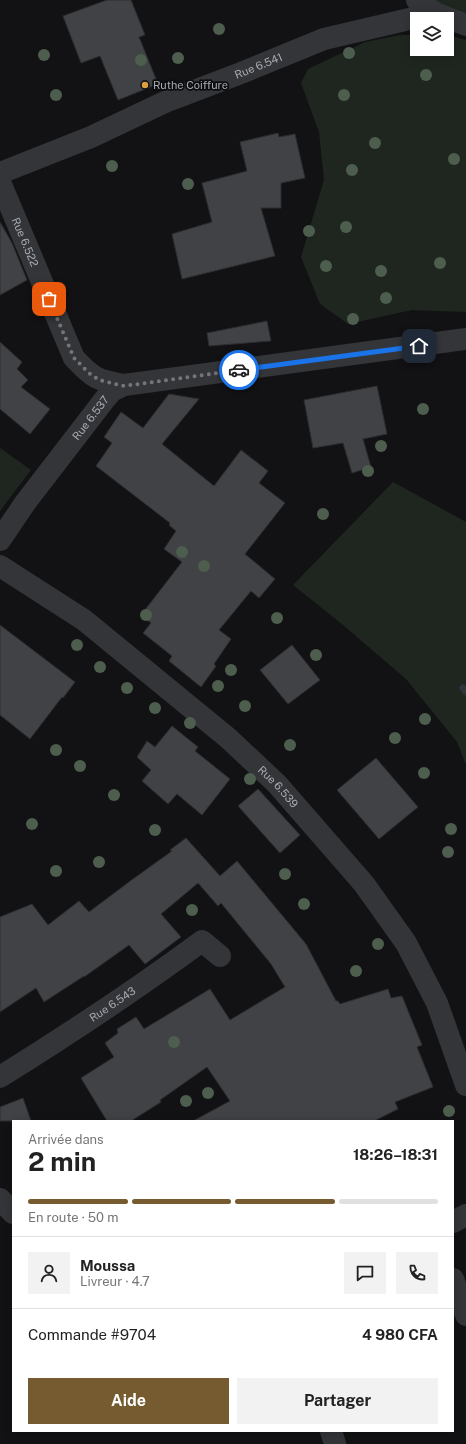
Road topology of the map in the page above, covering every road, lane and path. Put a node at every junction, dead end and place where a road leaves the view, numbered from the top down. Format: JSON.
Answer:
{"nodes":[{"id":1,"x":417,"y":0,"type":"edge"},
{"id":2,"x":434,"y":12,"type":"edge"},
{"id":3,"x":410,"y":19,"type":"edge"},
{"id":4,"x":454,"y":20,"type":"edge"},
{"id":5,"x":466,"y":25,"type":"edge"},
{"id":6,"x":0,"y":173,"type":"edge"},
{"id":7,"x":0,"y":182,"type":"edge"},
{"id":8,"x":466,"y":339,"type":"edge"},
{"id":9,"x":124,"y":386,"type":"junction"},
{"id":10,"x":0,"y":540,"type":"edge"},
{"id":11,"x":0,"y":566,"type":"edge"},
{"id":12,"x":220,"y":956,"type":"dead end"},
{"id":13,"x":0,"y":1077,"type":"edge"},
{"id":14,"x":466,"y":1085,"type":"edge"},
{"id":15,"x":0,"y":1199,"type":"edge"},
{"id":16,"x":12,"y":1212,"type":"edge"},
{"id":17,"x":466,"y":1215,"type":"edge"},
{"id":18,"x":454,"y":1221,"type":"edge"},
{"id":19,"x":454,"y":1282,"type":"edge"},
{"id":20,"x":466,"y":1315,"type":"edge"},
{"id":21,"x":331,"y":1432,"type":"edge"},
{"id":22,"x":335,"y":1444,"type":"edge"}],
"edges":[{"from":1,"to":2,"type":"street"},
{"from":3,"to":6,"type":"street","name":"Rue 6.541"},
{"from":4,"to":5,"type":"street"},
{"from":7,"to":9,"type":"street","name":"Rue 6.522"},
{"from":8,"to":9,"type":"street","name":"Rue 6.537"},
{"from":9,"to":10,"type":"street","name":"Rue 6.537"},
{"from":11,"to":14,"type":"street","name":"Rue 6.539"},
{"from":12,"to":13,"type":"street","name":"Rue 6.543"},
{"from":15,"to":16,"type":"street"},
{"from":17,"to":18,"type":"street"},
{"from":19,"to":20,"type":"street"},
{"from":21,"to":22,"type":"street"}]}
